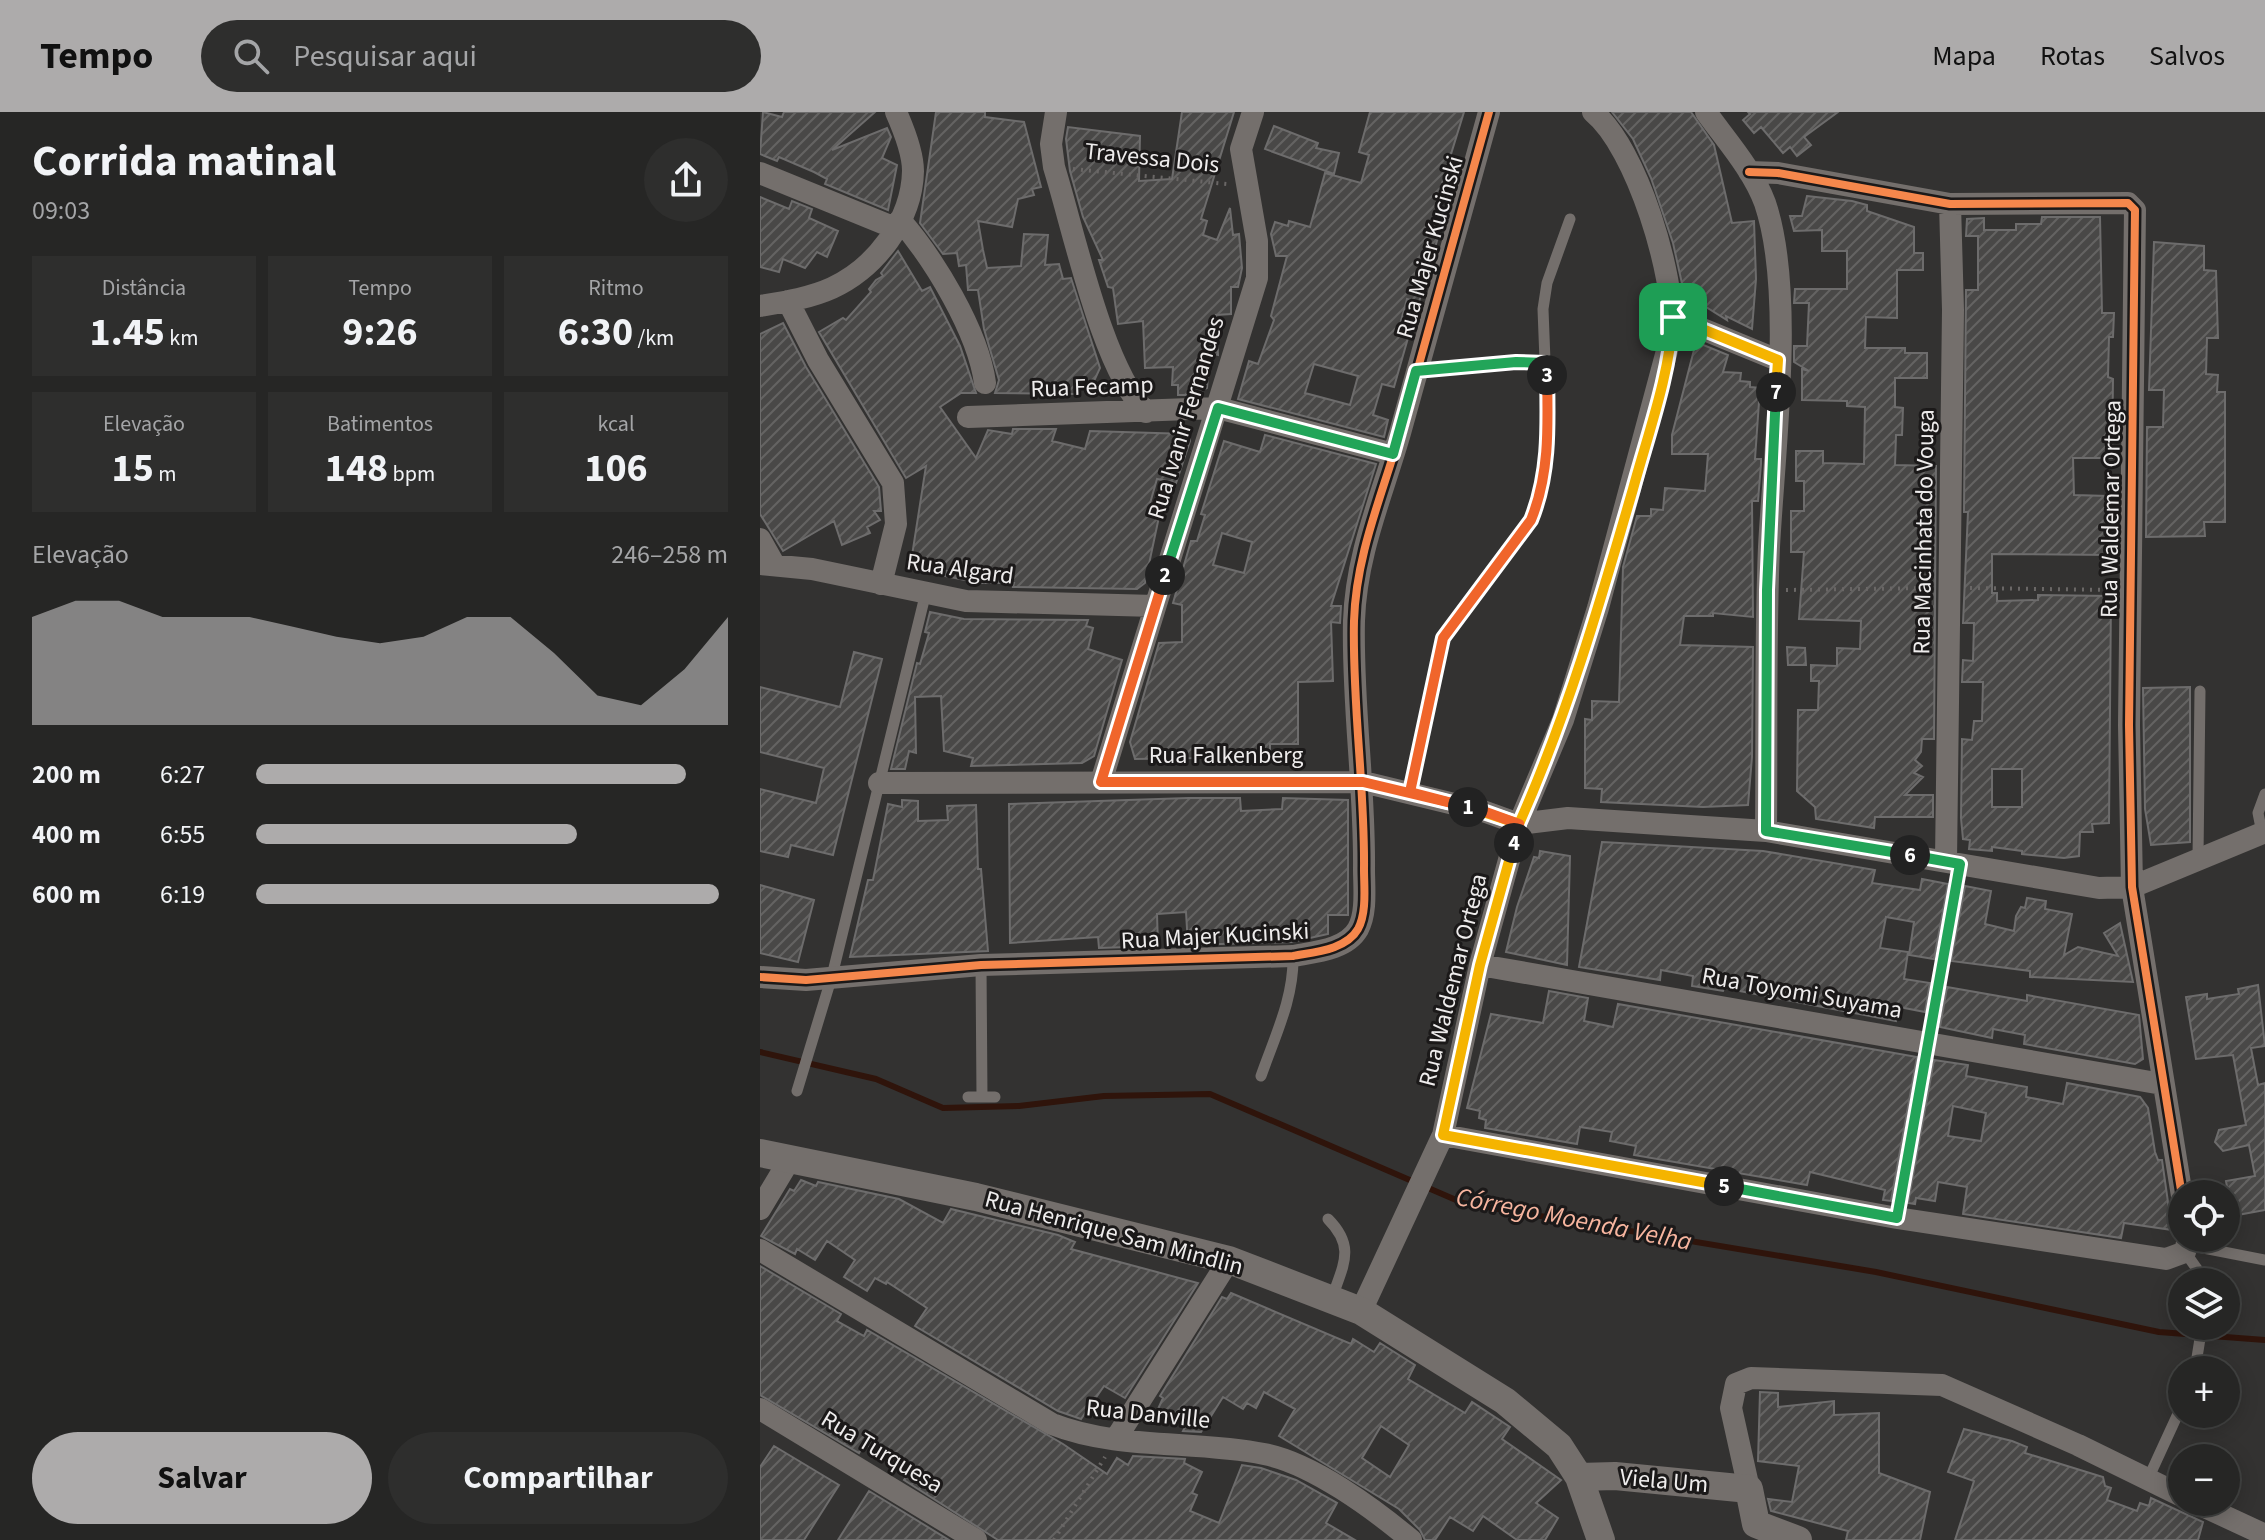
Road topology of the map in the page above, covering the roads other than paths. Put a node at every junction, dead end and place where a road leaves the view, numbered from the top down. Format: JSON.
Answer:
{"nodes":[{"id":1,"x":896,"y":112,"type":"edge"},
{"id":2,"x":1056,"y":112,"type":"edge"},
{"id":3,"x":1253,"y":112,"type":"edge"},
{"id":4,"x":1489,"y":112,"type":"edge"},
{"id":5,"x":1593,"y":112,"type":"edge"},
{"id":6,"x":1706,"y":112,"type":"edge"},
{"id":7,"x":1749,"y":172,"type":"junction"},
{"id":8,"x":760,"y":173,"type":"edge"},
{"id":9,"x":1950,"y":204,"type":"junction"},
{"id":10,"x":1570,"y":219,"type":"dead end"},
{"id":11,"x":898,"y":224,"type":"junction"},
{"id":12,"x":788,"y":301,"type":"junction"},
{"id":13,"x":760,"y":306,"type":"edge"},
{"id":14,"x":1673,"y":317,"type":"junction"},
{"id":15,"x":1778,"y":360,"type":"junction"},
{"id":16,"x":1546,"y":363,"type":"junction"},
{"id":17,"x":1416,"y":371,"type":"junction"},
{"id":18,"x":985,"y":383,"type":"dead end"},
{"id":19,"x":1218,"y":408,"type":"junction"},
{"id":20,"x":1146,"y":412,"type":"junction"},
{"id":21,"x":968,"y":417,"type":"dead end"},
{"id":22,"x":1393,"y":454,"type":"junction"},
{"id":23,"x":760,"y":539,"type":"edge"},
{"id":24,"x":767,"y":564,"type":"edge"},
{"id":25,"x":881,"y":584,"type":"junction"},
{"id":26,"x":926,"y":592,"type":"junction"},
{"id":27,"x":1155,"y":606,"type":"junction"},
{"id":28,"x":2200,"y":691,"type":"dead end"},
{"id":29,"x":1101,"y":782,"type":"junction"},
{"id":30,"x":1363,"y":782,"type":"junction"},
{"id":31,"x":879,"y":783,"type":"junction"},
{"id":32,"x":1410,"y":792,"type":"junction"},
{"id":33,"x":2265,"y":794,"type":"edge"},
{"id":34,"x":1519,"y":824,"type":"junction"},
{"id":35,"x":1766,"y":831,"type":"junction"},
{"id":36,"x":2264,"y":835,"type":"edge"},
{"id":37,"x":2198,"y":857,"type":"junction"},
{"id":38,"x":1953,"y":863,"type":"junction"},
{"id":39,"x":2132,"y":887,"type":"junction"},
{"id":40,"x":1293,"y":956,"type":"junction"},
{"id":41,"x":981,"y":965,"type":"junction"},
{"id":42,"x":1480,"y":965,"type":"junction"},
{"id":43,"x":832,"y":976,"type":"junction"},
{"id":44,"x":760,"y":977,"type":"edge"},
{"id":45,"x":1928,"y":1040,"type":"junction"},
{"id":46,"x":1261,"y":1076,"type":"dead end"},
{"id":47,"x":2162,"y":1084,"type":"junction"},
{"id":48,"x":797,"y":1091,"type":"dead end"},
{"id":49,"x":968,"y":1097,"type":"dead end"},
{"id":50,"x":982,"y":1097,"type":"junction"},
{"id":51,"x":995,"y":1097,"type":"dead end"},
{"id":52,"x":1443,"y":1135,"type":"junction"},
{"id":53,"x":760,"y":1153,"type":"edge"},
{"id":54,"x":790,"y":1159,"type":"junction"},
{"id":55,"x":2179,"y":1180,"type":"edge"},
{"id":56,"x":760,"y":1209,"type":"edge"},
{"id":57,"x":1897,"y":1218,"type":"junction"},
{"id":58,"x":1328,"y":1219,"type":"dead end"},
{"id":59,"x":760,"y":1250,"type":"edge"},
{"id":60,"x":2176,"y":1252,"type":"edge"},
{"id":61,"x":2223,"y":1252,"type":"edge"},
{"id":62,"x":1229,"y":1260,"type":"junction"},
{"id":63,"x":2265,"y":1260,"type":"edge"},
{"id":64,"x":1331,"y":1300,"type":"junction"},
{"id":65,"x":1361,"y":1311,"type":"junction"},
{"id":66,"x":760,"y":1409,"type":"edge"},
{"id":67,"x":2171,"y":1428,"type":"edge"},
{"id":68,"x":1117,"y":1437,"type":"junction"},
{"id":69,"x":1579,"y":1477,"type":"junction"},
{"id":70,"x":2148,"y":1479,"type":"junction"},
{"id":71,"x":1749,"y":1489,"type":"junction"},
{"id":72,"x":2168,"y":1489,"type":"edge"},
{"id":73,"x":2224,"y":1516,"type":"edge"},
{"id":74,"x":1756,"y":1532,"type":"edge"},
{"id":75,"x":2265,"y":1535,"type":"edge"},
{"id":76,"x":976,"y":1540,"type":"edge"},
{"id":77,"x":1411,"y":1540,"type":"edge"},
{"id":78,"x":1601,"y":1540,"type":"edge"},
{"id":79,"x":1798,"y":1540,"type":"edge"}],
"edges":[{"from":1,"to":11,"type":"street"},
{"from":2,"to":20,"type":"street"},
{"from":3,"to":19,"type":"street","name":"Rua Ivanir Fernandes"},
{"from":4,"to":17,"type":"street","name":"Rua Majer Kucinski"},
{"from":5,"to":14,"type":"street","name":"Rua Waldemar Ortega"},
{"from":6,"to":7,"type":"street"},
{"from":7,"to":9,"type":"street","name":"Rua Waldemar Ortega"},
{"from":7,"to":15,"type":"street"},
{"from":8,"to":11,"type":"street"},
{"from":9,"to":38,"type":"street","name":"Rua Macinhata do Vouga"},
{"from":9,"to":39,"type":"street","name":"Rua Waldemar Ortega"},
{"from":10,"to":16,"type":"lane"},
{"from":11,"to":12,"type":"street"},
{"from":11,"to":18,"type":"street"},
{"from":12,"to":13,"type":"street"},
{"from":12,"to":25,"type":"street"},
{"from":14,"to":15,"type":"street"},
{"from":14,"to":34,"type":"street","name":"Rua Waldemar Ortega"},
{"from":15,"to":35,"type":"street"},
{"from":16,"to":17,"type":"lane"},
{"from":16,"to":32,"type":"lane"},
{"from":17,"to":22,"type":"street","name":"Rua Majer Kucinski"},
{"from":19,"to":20,"type":"street","name":"Rua Fecamp"},
{"from":19,"to":22,"type":"street","name":"Rua Fecamp"},
{"from":19,"to":27,"type":"street","name":"Rua Ivanir Fernandes"},
{"from":20,"to":21,"type":"street","name":"Rua Fecamp"},
{"from":22,"to":30,"type":"street","name":"Rua Majer Kucinski"},
{"from":23,"to":24,"type":"street"},
{"from":24,"to":25,"type":"street","name":"Rua Algard"},
{"from":25,"to":26,"type":"street","name":"Rua Algard"},
{"from":26,"to":27,"type":"street","name":"Rua Algard"},
{"from":26,"to":31,"type":"lane"},
{"from":27,"to":29,"type":"street","name":"Rua Ivanir Fernandes"},
{"from":28,"to":37,"type":"lane"},
{"from":29,"to":30,"type":"street","name":"Rua Falkenberg"},
{"from":29,"to":31,"type":"street","name":"Rua Falkenberg"},
{"from":30,"to":32,"type":"street","name":"Rua Falkenberg"},
{"from":30,"to":40,"type":"street","name":"Rua Majer Kucinski"},
{"from":31,"to":43,"type":"lane"},
{"from":32,"to":34,"type":"street","name":"Rua Falkenberg"},
{"from":33,"to":36,"type":"lane"},
{"from":34,"to":35,"type":"street"},
{"from":34,"to":42,"type":"street","name":"Rua Waldemar Ortega"},
{"from":35,"to":38,"type":"street"},
{"from":36,"to":37,"type":"street"},
{"from":37,"to":39,"type":"street"},
{"from":38,"to":39,"type":"street"},
{"from":38,"to":45,"type":"lane"},
{"from":39,"to":47,"type":"street","name":"Rua Waldemar Ortega"},
{"from":40,"to":41,"type":"street","name":"Rua Majer Kucinski"},
{"from":40,"to":46,"type":"lane"},
{"from":41,"to":43,"type":"street","name":"Rua Majer Kucinski"},
{"from":41,"to":50,"type":"lane"},
{"from":42,"to":45,"type":"street","name":"Rua Toyomi Suyama"},
{"from":42,"to":52,"type":"street","name":"Rua Waldemar Ortega"},
{"from":43,"to":44,"type":"street","name":"Rua Majer Kucinski"},
{"from":43,"to":48,"type":"lane"},
{"from":45,"to":47,"type":"street","name":"Rua Toyomi Suyama"},
{"from":45,"to":57,"type":"lane"},
{"from":47,"to":55,"type":"street","name":"Rua Waldemar Ortega"},
{"from":49,"to":50,"type":"lane"},
{"from":50,"to":51,"type":"lane"},
{"from":52,"to":57,"type":"street"},
{"from":52,"to":65,"type":"street","name":"Rua Waldemar Ortega"},
{"from":53,"to":54,"type":"street","name":"Rua Henrique Sam Mindlin"},
{"from":54,"to":56,"type":"street"},
{"from":54,"to":62,"type":"street","name":"Rua Henrique Sam Mindlin"},
{"from":57,"to":60,"type":"street"},
{"from":58,"to":64,"type":"lane"},
{"from":59,"to":68,"type":"street","name":"Rua Danville"},
{"from":61,"to":63,"type":"lane"},
{"from":62,"to":64,"type":"street","name":"Rua Henrique Sam Mindlin"},
{"from":62,"to":68,"type":"street"},
{"from":64,"to":65,"type":"street","name":"Rua Henrique Sam Mindlin"},
{"from":65,"to":69,"type":"street","name":"Rua Henrique Sam Mindlin"},
{"from":66,"to":76,"type":"street","name":"Rua Turquesa"},
{"from":67,"to":70,"type":"lane"},
{"from":68,"to":77,"type":"street","name":"Rua Danville"},
{"from":69,"to":71,"type":"street","name":"Viela Um"},
{"from":69,"to":78,"type":"street","name":"Rua Henrique Sam Mindlin"},
{"from":70,"to":71,"type":"street"},
{"from":70,"to":72,"type":"street"},
{"from":71,"to":74,"type":"street"},
{"from":73,"to":75,"type":"street"},
{"from":74,"to":79,"type":"street"}]}
